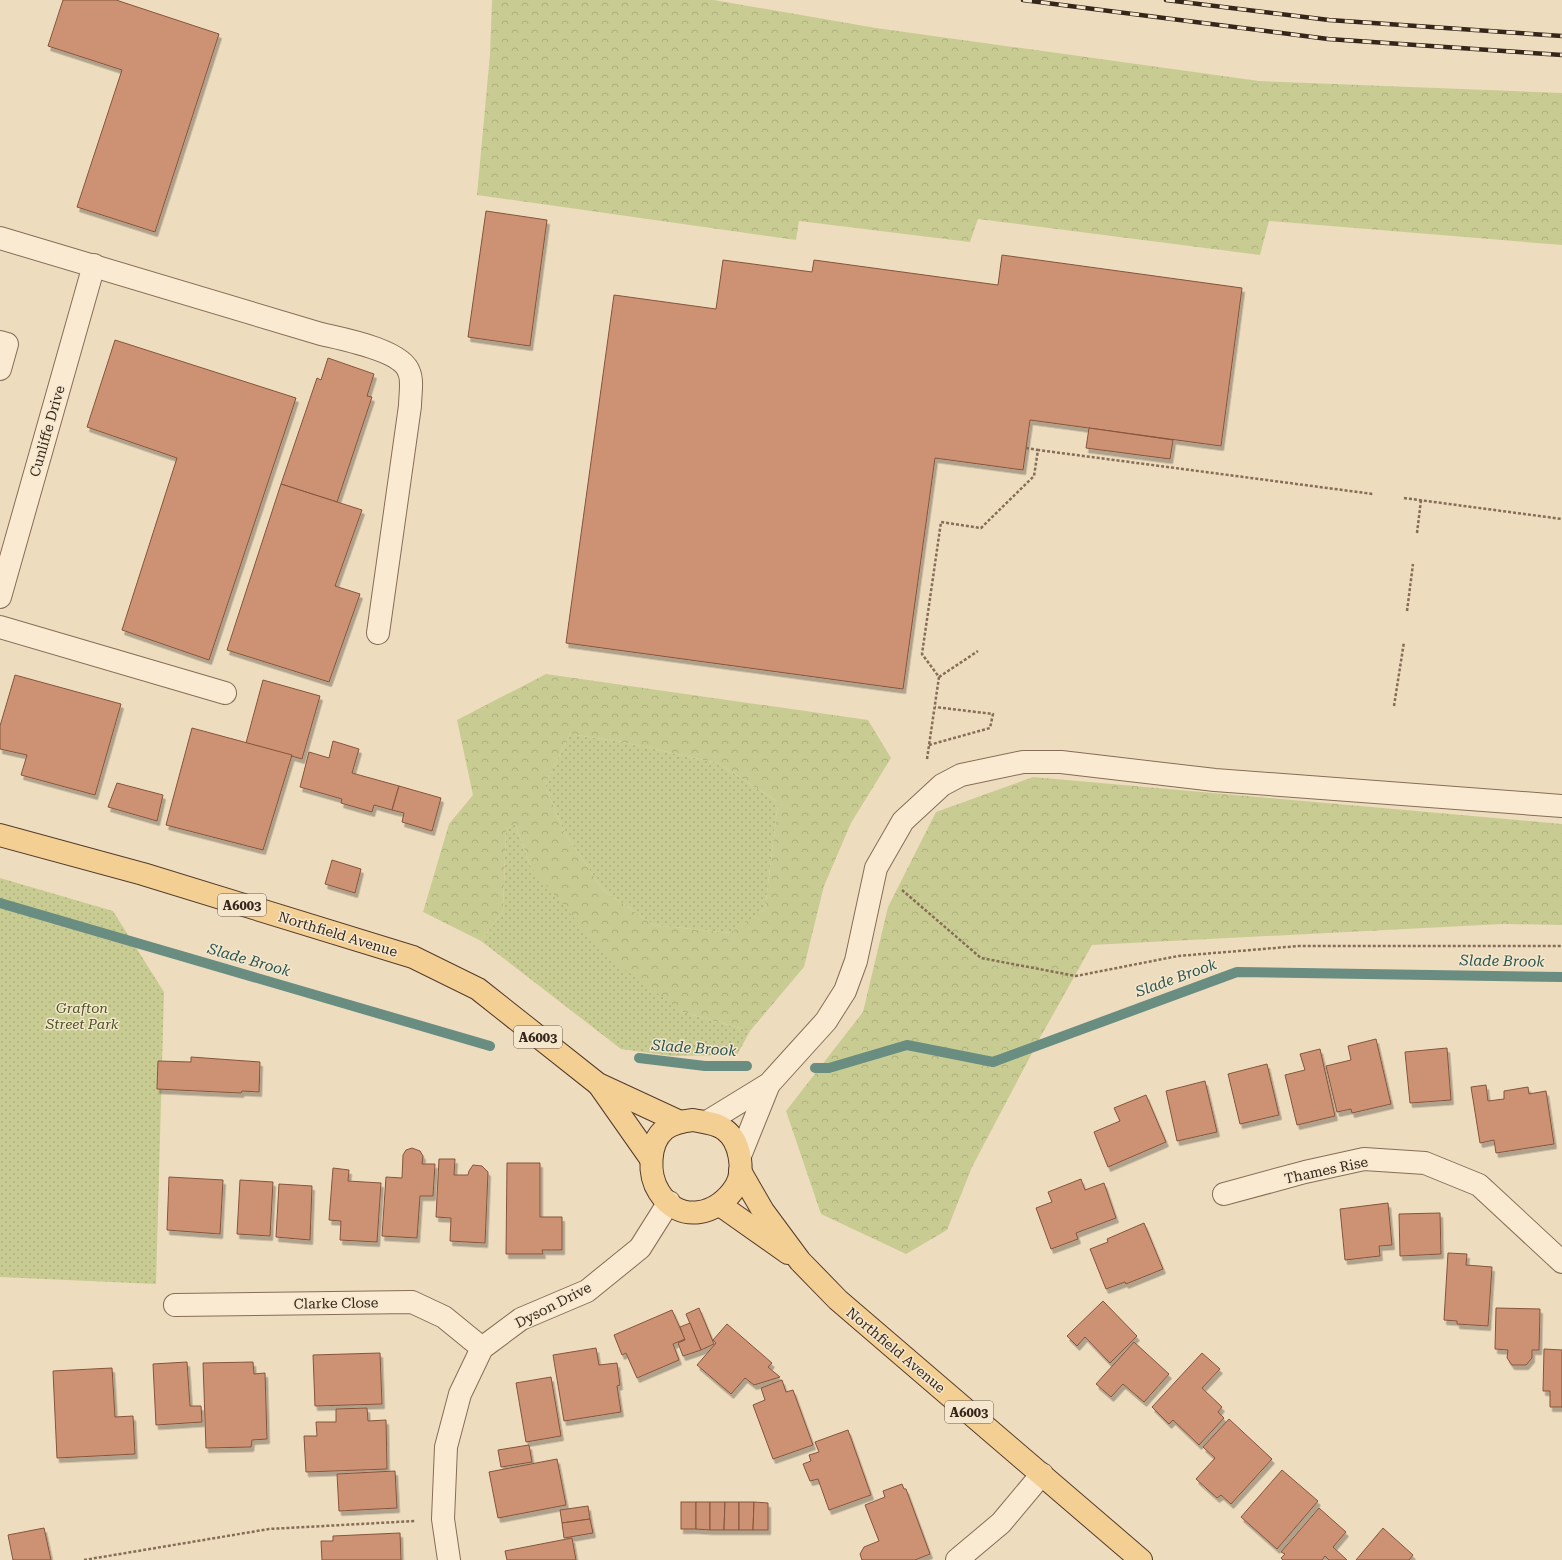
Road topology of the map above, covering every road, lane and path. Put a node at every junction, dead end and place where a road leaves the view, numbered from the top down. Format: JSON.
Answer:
{"nodes":[{"id":1,"x":0,"y":238,"type":"edge"},
{"id":2,"x":94,"y":265,"type":"junction"},
{"id":3,"x":0,"y":342,"type":"edge"},
{"id":4,"x":0,"y":368,"type":"edge"},
{"id":5,"x":1026,"y":448,"type":"dead end"},
{"id":6,"x":1038,"y":450,"type":"junction"},
{"id":7,"x":1373,"y":494,"type":"dead end"},
{"id":8,"x":1404,"y":498,"type":"dead end"},
{"id":9,"x":1421,"y":500,"type":"junction"},
{"id":10,"x":1562,"y":519,"type":"edge"},
{"id":11,"x":1417,"y":533,"type":"dead end"},
{"id":12,"x":1413,"y":564,"type":"dead end"},
{"id":13,"x":1,"y":592,"type":"edge"},
{"id":14,"x":1407,"y":611,"type":"dead end"},
{"id":15,"x":0,"y":627,"type":"edge"},
{"id":16,"x":378,"y":633,"type":"dead end"},
{"id":17,"x":1404,"y":642,"type":"dead end"},
{"id":18,"x":978,"y":651,"type":"dead end"},
{"id":19,"x":939,"y":677,"type":"junction"},
{"id":20,"x":225,"y":693,"type":"dead end"},
{"id":21,"x":1394,"y":706,"type":"dead end"},
{"id":22,"x":935,"y":707,"type":"junction"},
{"id":23,"x":1562,"y":806,"type":"edge"},
{"id":24,"x":0,"y":835,"type":"edge"},
{"id":25,"x":876,"y":868,"type":"junction"},
{"id":26,"x":1562,"y":946,"type":"edge"},
{"id":27,"x":598,"y":1084,"type":"junction"},
{"id":28,"x":769,"y":1084,"type":"junction"},
{"id":29,"x":680,"y":1122,"type":"junction"},
{"id":30,"x":707,"y":1122,"type":"junction"},
{"id":31,"x":651,"y":1159,"type":"junction"},
{"id":32,"x":740,"y":1164,"type":"junction"},
{"id":33,"x":1224,"y":1194,"type":"dead end"},
{"id":34,"x":669,"y":1202,"type":"junction"},
{"id":35,"x":720,"y":1205,"type":"junction"},
{"id":36,"x":1560,"y":1257,"type":"edge"},
{"id":37,"x":800,"y":1261,"type":"junction"},
{"id":38,"x":175,"y":1305,"type":"dead end"},
{"id":39,"x":482,"y":1348,"type":"junction"},
{"id":40,"x":1042,"y":1474,"type":"junction"},
{"id":41,"x":443,"y":1519,"type":"junction"},
{"id":42,"x":84,"y":1560,"type":"edge"},
{"id":43,"x":449,"y":1560,"type":"edge"},
{"id":44,"x":957,"y":1560,"type":"edge"},
{"id":45,"x":1141,"y":1560,"type":"edge"}],
"edges":[{"from":1,"to":2,"type":"street"},
{"from":2,"to":13,"type":"street","name":"Cunliffe Drive"},
{"from":2,"to":16,"type":"street"},
{"from":3,"to":4,"type":"street"},
{"from":5,"to":6,"type":"path"},
{"from":6,"to":7,"type":"path"},
{"from":6,"to":19,"type":"path"},
{"from":8,"to":9,"type":"path"},
{"from":9,"to":10,"type":"path"},
{"from":9,"to":11,"type":"path"},
{"from":12,"to":14,"type":"path"},
{"from":15,"to":20,"type":"street"},
{"from":17,"to":21,"type":"path"},
{"from":18,"to":19,"type":"path"},
{"from":19,"to":22,"type":"path"},
{"from":22,"to":22,"type":"path"},
{"from":23,"to":25,"type":"street"},
{"from":24,"to":27,"type":"main road","name":"Northfield Avenue","number":"A6003"},
{"from":25,"to":26,"type":"path"},
{"from":25,"to":28,"type":"street"},
{"from":27,"to":29,"type":"main road","name":"Northfield Avenue","number":"A6003"},
{"from":27,"to":31,"type":"main road","name":"Northfield Avenue","number":"A6003"},
{"from":28,"to":30,"type":"street"},
{"from":28,"to":32,"type":"street"},
{"from":29,"to":30,"type":"main road"},
{"from":29,"to":31,"type":"main road"},
{"from":30,"to":32,"type":"main road"},
{"from":31,"to":34,"type":"main road"},
{"from":32,"to":35,"type":"main road"},
{"from":32,"to":37,"type":"main road","name":"Northfield Avenue","number":"A6003"},
{"from":33,"to":36,"type":"street","name":"Thames Rise"},
{"from":34,"to":35,"type":"main road"},
{"from":34,"to":39,"type":"street","name":"Dyson Drive"},
{"from":35,"to":37,"type":"main road","name":"Northfield Avenue","number":"A6003"},
{"from":37,"to":40,"type":"main road","name":"Northfield Avenue","number":"A6003"},
{"from":38,"to":39,"type":"street","name":"Clarke Close"},
{"from":39,"to":41,"type":"street","name":"Dyson Drive"},
{"from":40,"to":44,"type":"street"},
{"from":40,"to":45,"type":"main road","name":"Northfield Avenue","number":"A6003"},
{"from":41,"to":42,"type":"path"},
{"from":41,"to":43,"type":"street","name":"Dyson Drive"}]}
